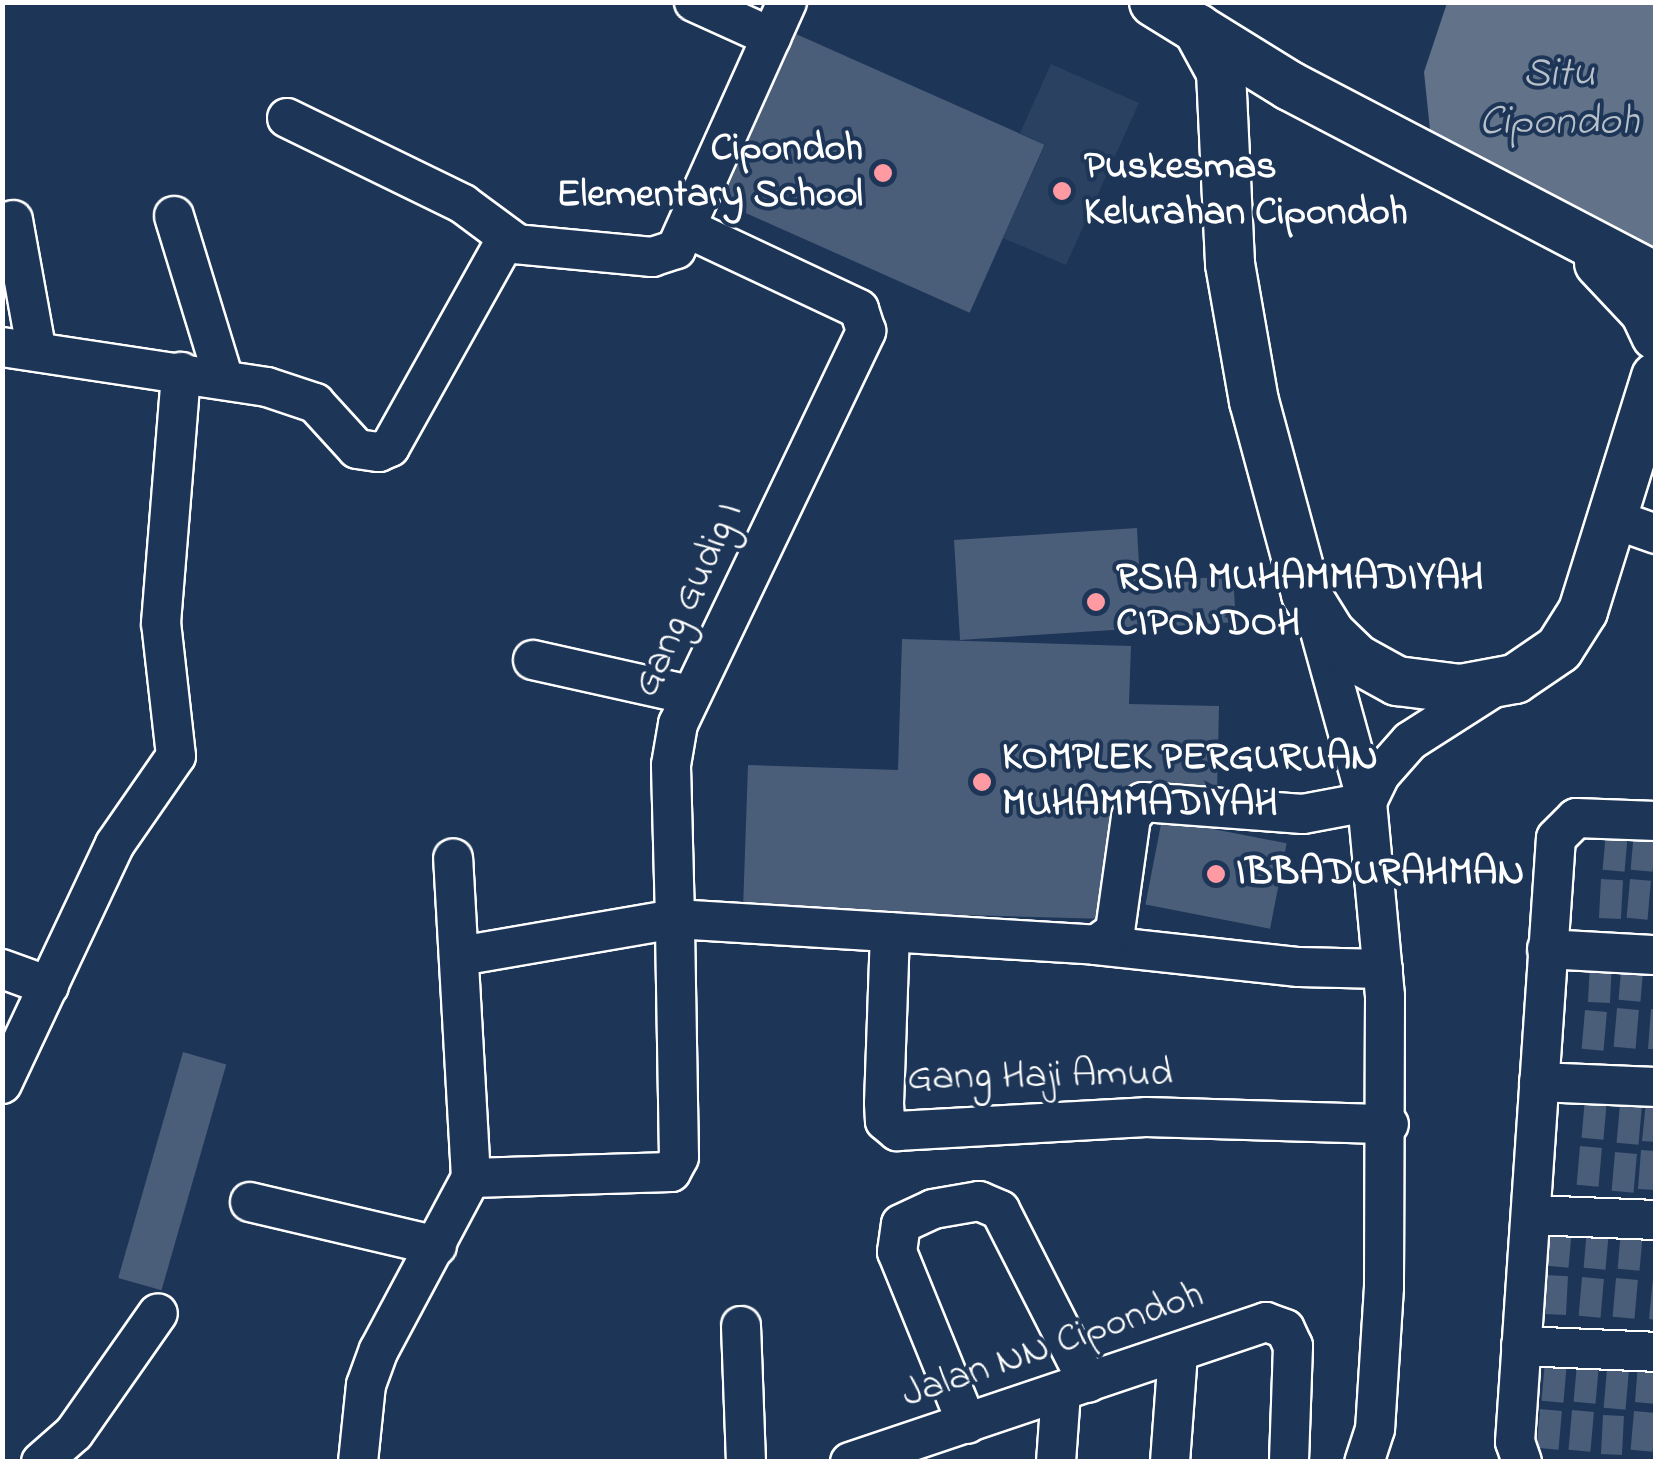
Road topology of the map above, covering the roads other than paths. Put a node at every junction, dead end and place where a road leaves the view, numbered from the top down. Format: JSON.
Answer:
{"nodes":[{"id":1,"x":694,"y":2,"type":"edge"},
{"id":2,"x":787,"y":2,"type":"edge"},
{"id":3,"x":1154,"y":2,"type":"edge"},
{"id":4,"x":1197,"y":28,"type":"junction"},
{"id":5,"x":771,"y":36,"type":"junction"},
{"id":6,"x":1290,"y":86,"type":"junction"},
{"id":7,"x":1223,"y":105,"type":"junction"},
{"id":8,"x":287,"y":118,"type":"dead end"},
{"id":9,"x":174,"y":216,"type":"dead end"},
{"id":10,"x":12,"y":220,"type":"dead end"},
{"id":11,"x":1548,"y":226,"type":"junction"},
{"id":12,"x":689,"y":229,"type":"junction"},
{"id":13,"x":513,"y":241,"type":"junction"},
{"id":14,"x":1656,"y":278,"type":"edge"},
{"id":15,"x":1656,"y":336,"type":"edge"},
{"id":16,"x":19,"y":348,"type":"edge"},
{"id":17,"x":181,"y":372,"type":"junction"},
{"id":18,"x":1656,"y":376,"type":"edge"},
{"id":19,"x":224,"y":380,"type":"junction"},
{"id":20,"x":1611,"y":518,"type":"junction"},
{"id":21,"x":1656,"y":534,"type":"edge"},
{"id":22,"x":1306,"y":594,"type":"junction"},
{"id":23,"x":533,"y":660,"type":"dead end"},
{"id":24,"x":1504,"y":682,"type":"junction"},
{"id":25,"x":689,"y":696,"type":"junction"},
{"id":26,"x":1367,"y":802,"type":"junction"},
{"id":27,"x":1656,"y":820,"type":"edge"},
{"id":28,"x":453,"y":859,"type":"dead end"},
{"id":29,"x":675,"y":919,"type":"junction"},
{"id":30,"x":890,"y":932,"type":"junction"},
{"id":31,"x":1096,"y":945,"type":"junction"},
{"id":32,"x":1548,"y":950,"type":"junction"},
{"id":33,"x":1656,"y":955,"type":"edge"},
{"id":34,"x":460,"y":956,"type":"junction"},
{"id":35,"x":2,"y":969,"type":"edge"},
{"id":36,"x":1382,"y":969,"type":"junction"},
{"id":37,"x":49,"y":986,"type":"junction"},
{"id":38,"x":1539,"y":1082,"type":"junction"},
{"id":39,"x":2,"y":1084,"type":"edge"},
{"id":40,"x":1656,"y":1087,"type":"edge"},
{"id":41,"x":1366,"y":1123,"type":"junction"},
{"id":42,"x":471,"y":1178,"type":"junction"},
{"id":43,"x":250,"y":1202,"type":"dead end"},
{"id":44,"x":1531,"y":1215,"type":"junction"},
{"id":45,"x":1656,"y":1220,"type":"edge"},
{"id":46,"x":437,"y":1246,"type":"junction"},
{"id":47,"x":158,"y":1313,"type":"dead end"},
{"id":48,"x":741,"y":1326,"type":"dead end"},
{"id":49,"x":1520,"y":1346,"type":"junction"},
{"id":50,"x":1656,"y":1352,"type":"edge"},
{"id":51,"x":1178,"y":1353,"type":"junction"},
{"id":52,"x":1074,"y":1388,"type":"junction"},
{"id":53,"x":966,"y":1424,"type":"junction"},
{"id":54,"x":1374,"y":1451,"type":"edge"},
{"id":55,"x":41,"y":1462,"type":"edge"},
{"id":56,"x":358,"y":1462,"type":"edge"},
{"id":57,"x":746,"y":1462,"type":"edge"},
{"id":58,"x":850,"y":1462,"type":"edge"},
{"id":59,"x":1056,"y":1462,"type":"edge"},
{"id":60,"x":1170,"y":1462,"type":"edge"},
{"id":61,"x":1289,"y":1462,"type":"edge"},
{"id":62,"x":1522,"y":1462,"type":"edge"}],
"edges":[{"from":1,"to":5,"type":"street"},
{"from":2,"to":5,"type":"street"},
{"from":3,"to":4,"type":"main road"},
{"from":4,"to":6,"type":"main road"},
{"from":4,"to":7,"type":"main road"},
{"from":5,"to":12,"type":"street"},
{"from":6,"to":7,"type":"main road"},
{"from":6,"to":11,"type":"main road"},
{"from":7,"to":22,"type":"main road"},
{"from":8,"to":13,"type":"street"},
{"from":9,"to":19,"type":"street"},
{"from":10,"to":16,"type":"street"},
{"from":11,"to":14,"type":"main road"},
{"from":11,"to":15,"type":"main road"},
{"from":12,"to":13,"type":"street"},
{"from":12,"to":25,"type":"street","name":"Gang Gudig I"},
{"from":13,"to":19,"type":"street"},
{"from":16,"to":17,"type":"street"},
{"from":17,"to":19,"type":"street"},
{"from":17,"to":37,"type":"street"},
{"from":18,"to":20,"type":"main road"},
{"from":20,"to":21,"type":"street"},
{"from":20,"to":24,"type":"main road"},
{"from":22,"to":24,"type":"main road"},
{"from":22,"to":26,"type":"street"},
{"from":23,"to":25,"type":"street"},
{"from":24,"to":26,"type":"street"},
{"from":25,"to":29,"type":"street","name":"Gang Gudig I"},
{"from":26,"to":31,"type":"street"},
{"from":26,"to":36,"type":"street"},
{"from":27,"to":32,"type":"street"},
{"from":28,"to":34,"type":"street"},
{"from":29,"to":30,"type":"street"},
{"from":29,"to":34,"type":"street"},
{"from":29,"to":42,"type":"street","name":"Gang Gudig I"},
{"from":30,"to":31,"type":"street"},
{"from":30,"to":41,"type":"street","name":"Gang Haji Amud"},
{"from":31,"to":36,"type":"street"},
{"from":32,"to":33,"type":"street"},
{"from":32,"to":38,"type":"street"},
{"from":34,"to":42,"type":"street"},
{"from":35,"to":37,"type":"street"},
{"from":36,"to":41,"type":"street"},
{"from":37,"to":39,"type":"street"},
{"from":38,"to":40,"type":"street"},
{"from":38,"to":44,"type":"street"},
{"from":41,"to":54,"type":"street"},
{"from":42,"to":46,"type":"street"},
{"from":43,"to":46,"type":"street"},
{"from":44,"to":45,"type":"street"},
{"from":44,"to":49,"type":"street"},
{"from":46,"to":56,"type":"street"},
{"from":47,"to":55,"type":"street"},
{"from":48,"to":57,"type":"street"},
{"from":49,"to":50,"type":"street"},
{"from":49,"to":62,"type":"street"},
{"from":51,"to":52,"type":"street","name":"Jalan NN Cipondoh"},
{"from":51,"to":60,"type":"street"},
{"from":51,"to":61,"type":"street","name":"Jalan NN Cipondoh"},
{"from":52,"to":53,"type":"street","name":"Jalan NN Cipondoh"},
{"from":52,"to":53,"type":"street"},
{"from":52,"to":59,"type":"street"},
{"from":53,"to":58,"type":"street","name":"Jalan NN Cipondoh"}]}
